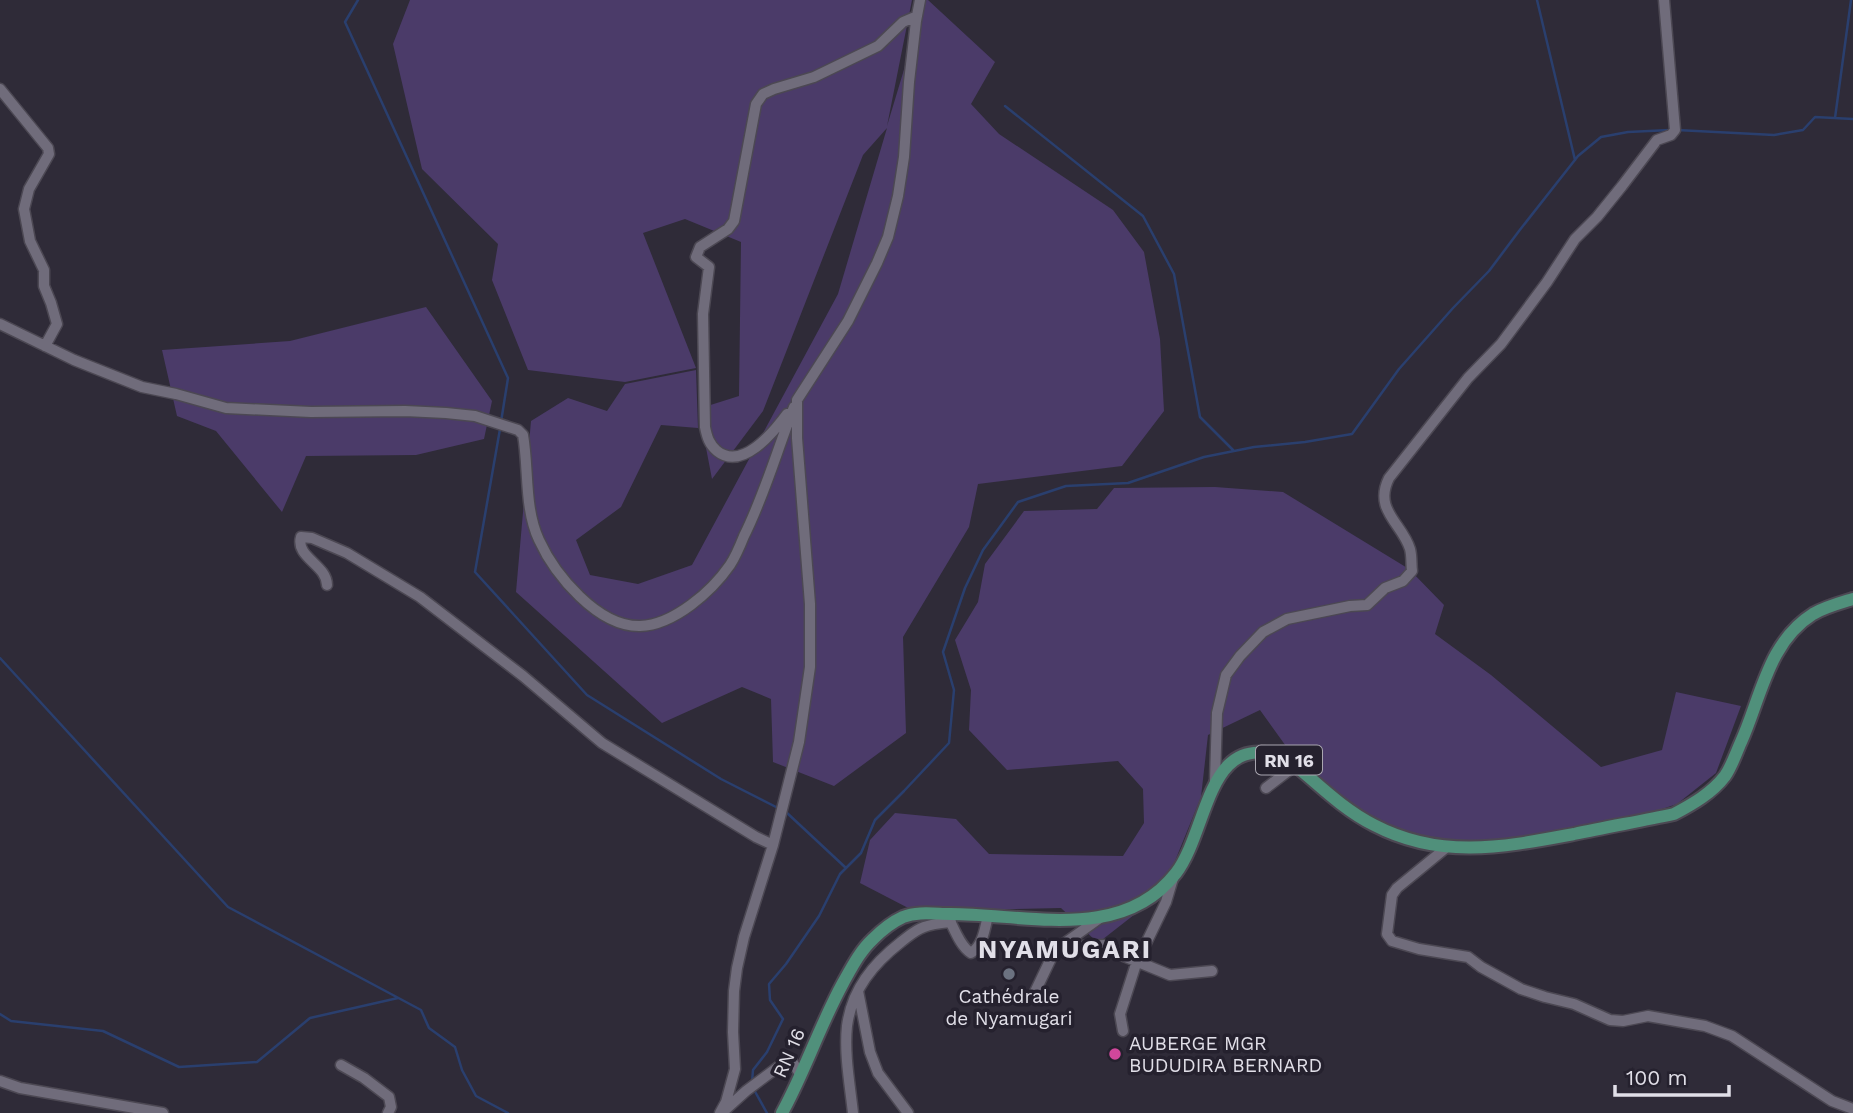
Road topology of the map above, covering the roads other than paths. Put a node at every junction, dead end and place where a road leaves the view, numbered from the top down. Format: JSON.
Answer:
{"nodes":[{"id":1,"x":920,"y":0,"type":"edge"},
{"id":2,"x":1664,"y":0,"type":"edge"},
{"id":3,"x":917,"y":16,"type":"junction"},
{"id":4,"x":0,"y":89,"type":"edge"},
{"id":5,"x":0,"y":324,"type":"edge"},
{"id":6,"x":45,"y":346,"type":"junction"},
{"id":7,"x":797,"y":400,"type":"junction"},
{"id":8,"x":327,"y":585,"type":"dead end"},
{"id":9,"x":1853,"y":599,"type":"edge"},
{"id":10,"x":1296,"y":765,"type":"junction"},
{"id":11,"x":1215,"y":781,"type":"junction"},
{"id":12,"x":1266,"y":788,"type":"dead end"},
{"id":13,"x":773,"y":845,"type":"junction"},
{"id":14,"x":1447,"y":847,"type":"junction"},
{"id":15,"x":1175,"y":874,"type":"junction"},
{"id":16,"x":988,"y":915,"type":"junction"},
{"id":17,"x":1101,"y":917,"type":"junction"},
{"id":18,"x":948,"y":918,"type":"junction"},
{"id":19,"x":1055,"y":950,"type":"junction"},
{"id":20,"x":1137,"y":961,"type":"junction"},
{"id":21,"x":1212,"y":971,"type":"dead end"},
{"id":22,"x":858,"y":990,"type":"junction"},
{"id":23,"x":1035,"y":992,"type":"dead end"},
{"id":24,"x":1123,"y":1031,"type":"dead end"},
{"id":25,"x":341,"y":1065,"type":"dead end"},
{"id":26,"x":800,"y":1074,"type":"junction"},
{"id":27,"x":0,"y":1081,"type":"edge"},
{"id":28,"x":1853,"y":1109,"type":"edge"},
{"id":29,"x":163,"y":1113,"type":"edge"},
{"id":30,"x":388,"y":1113,"type":"edge"},
{"id":31,"x":721,"y":1113,"type":"edge"},
{"id":32,"x":782,"y":1113,"type":"edge"},
{"id":33,"x":853,"y":1113,"type":"edge"},
{"id":34,"x":908,"y":1113,"type":"edge"}],
"edges":[{"from":1,"to":3,"type":"street"},
{"from":2,"to":11,"type":"street"},
{"from":3,"to":7,"type":"street"},
{"from":3,"to":7,"type":"street"},
{"from":4,"to":6,"type":"street"},
{"from":5,"to":6,"type":"street"},
{"from":6,"to":7,"type":"street"},
{"from":7,"to":13,"type":"street"},
{"from":8,"to":13,"type":"street"},
{"from":9,"to":14,"type":"main road","name":"RN 16","number":"RN 16"},
{"from":10,"to":11,"type":"main road","name":"RN 16","number":"RN 16"},
{"from":10,"to":12,"type":"street"},
{"from":10,"to":14,"type":"main road","name":"RN 16","number":"RN 16"},
{"from":11,"to":15,"type":"main road","name":"RN 16","number":"RN 16"},
{"from":13,"to":31,"type":"street"},
{"from":14,"to":28,"type":"street"},
{"from":15,"to":17,"type":"main road","name":"RN 16","number":"RN 16"},
{"from":15,"to":20,"type":"street"},
{"from":16,"to":17,"type":"main road","name":"RN 16","number":"RN 16"},
{"from":16,"to":18,"type":"main road","name":"RN 16","number":"RN 16"},
{"from":16,"to":18,"type":"street"},
{"from":17,"to":19,"type":"street"},
{"from":18,"to":22,"type":"street"},
{"from":18,"to":26,"type":"main road","name":"RN 16","number":"RN 16"},
{"from":19,"to":20,"type":"street"},
{"from":19,"to":23,"type":"street"},
{"from":20,"to":21,"type":"street"},
{"from":20,"to":24,"type":"street"},
{"from":22,"to":33,"type":"street"},
{"from":22,"to":34,"type":"street"},
{"from":25,"to":30,"type":"street"},
{"from":26,"to":31,"type":"street"},
{"from":26,"to":32,"type":"main road","name":"RN 16","number":"RN 16"},
{"from":27,"to":29,"type":"street"}]}
